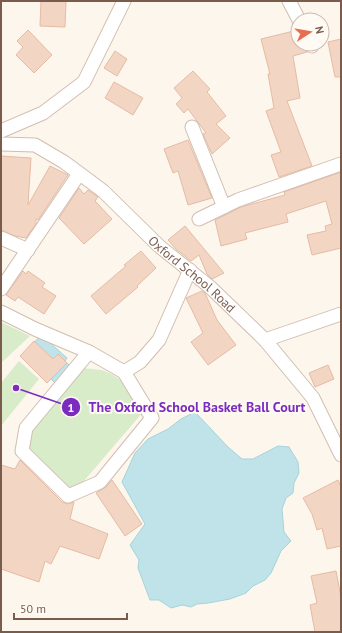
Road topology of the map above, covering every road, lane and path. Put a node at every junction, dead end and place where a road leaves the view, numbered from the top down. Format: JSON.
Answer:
{"nodes":[{"id":1,"x":124,"y":1,"type":"edge"},
{"id":2,"x":289,"y":1,"type":"edge"},
{"id":3,"x":295,"y":12,"type":"edge"},
{"id":4,"x":192,"y":127,"type":"dead end"},
{"id":5,"x":1,"y":131,"type":"edge"},
{"id":6,"x":1,"y":144,"type":"edge"},
{"id":7,"x":341,"y":164,"type":"edge"},
{"id":8,"x":79,"y":174,"type":"junction"},
{"id":9,"x":224,"y":207,"type":"junction"},
{"id":10,"x":199,"y":219,"type":"dead end"},
{"id":11,"x":1,"y":238,"type":"edge"},
{"id":12,"x":28,"y":250,"type":"junction"},
{"id":13,"x":190,"y":270,"type":"junction"},
{"id":14,"x":1,"y":289,"type":"edge"},
{"id":15,"x":1,"y":312,"type":"edge"},
{"id":16,"x":341,"y":314,"type":"edge"},
{"id":17,"x":266,"y":340,"type":"junction"},
{"id":18,"x":89,"y":352,"type":"junction"},
{"id":19,"x":124,"y":372,"type":"junction"},
{"id":20,"x":341,"y":455,"type":"edge"}],
"edges":[{"from":1,"to":5,"type":"street"},
{"from":2,"to":3,"type":"street"},
{"from":4,"to":9,"type":"street"},
{"from":6,"to":8,"type":"street","name":"Oxford School Road"},
{"from":7,"to":9,"type":"street"},
{"from":8,"to":12,"type":"street"},
{"from":8,"to":13,"type":"street","name":"Oxford School Road"},
{"from":9,"to":10,"type":"street"},
{"from":11,"to":12,"type":"street"},
{"from":12,"to":14,"type":"street"},
{"from":13,"to":17,"type":"street","name":"Oxford School Road"},
{"from":13,"to":19,"type":"street"},
{"from":15,"to":18,"type":"street"},
{"from":16,"to":17,"type":"street"},
{"from":17,"to":20,"type":"street","name":"Oxford School Road"},
{"from":18,"to":19,"type":"street"},
{"from":18,"to":19,"type":"street"}]}
